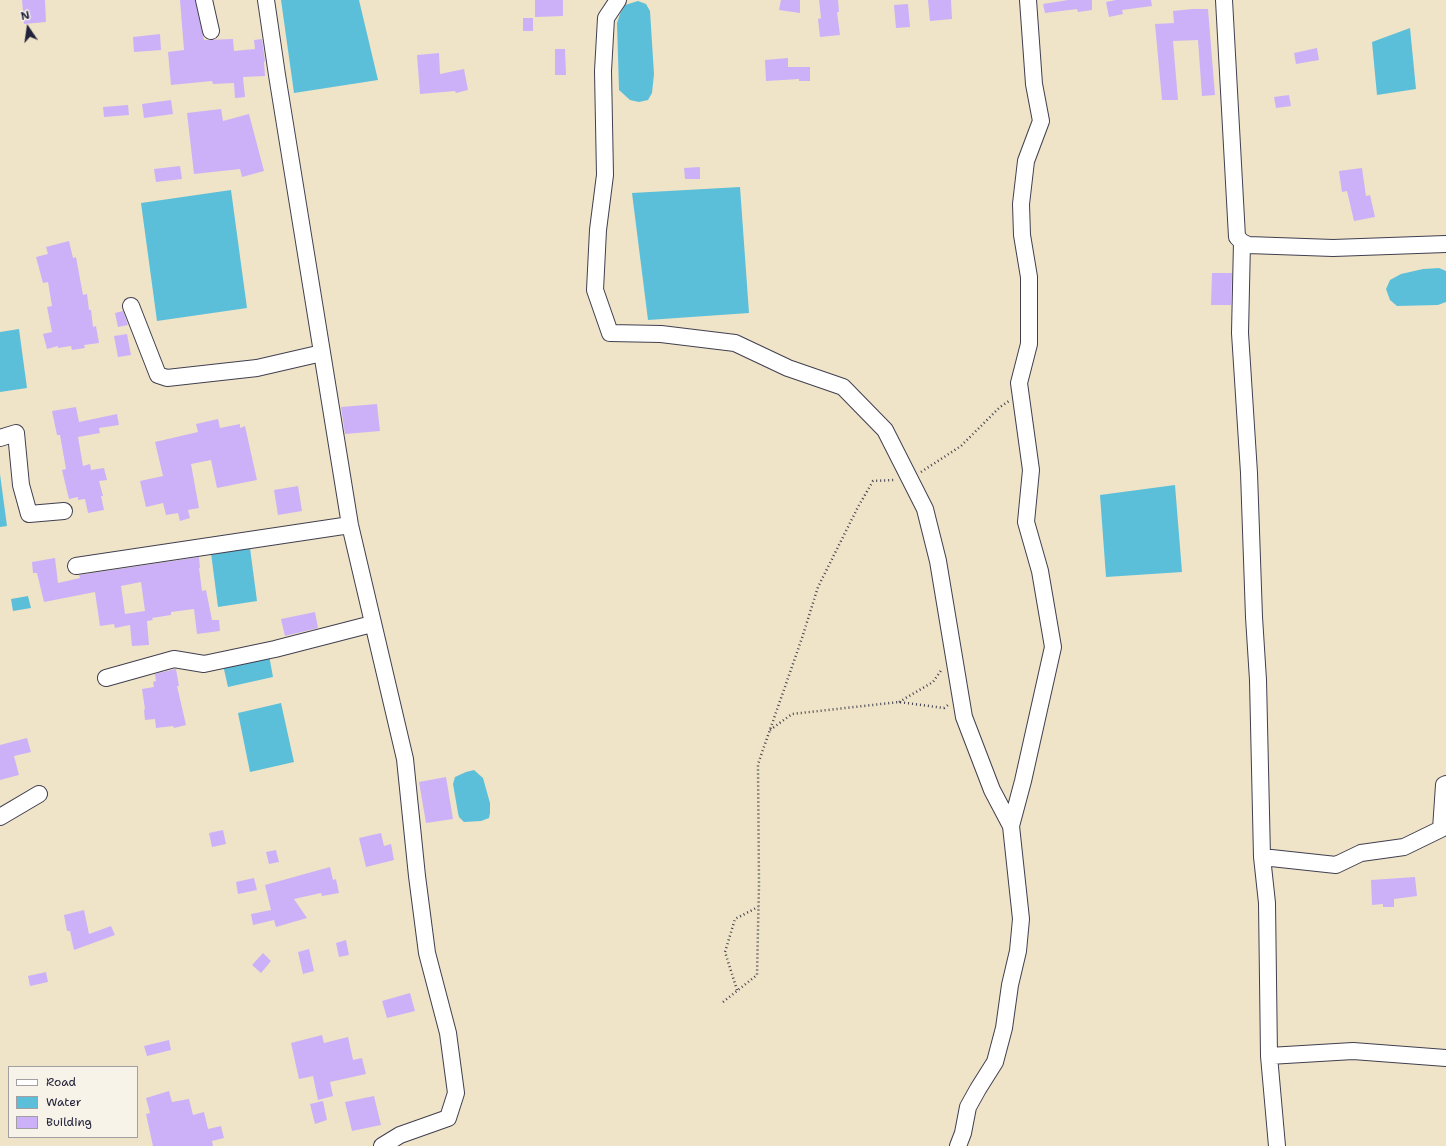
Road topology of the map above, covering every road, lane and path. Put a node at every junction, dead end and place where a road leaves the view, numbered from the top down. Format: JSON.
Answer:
{"nodes":[{"id":1,"x":204,"y":0,"type":"edge"},
{"id":2,"x":266,"y":0,"type":"edge"},
{"id":3,"x":618,"y":0,"type":"edge"},
{"id":4,"x":1028,"y":0,"type":"edge"},
{"id":5,"x":1224,"y":0,"type":"edge"},
{"id":6,"x":211,"y":32,"type":"dead end"},
{"id":7,"x":1242,"y":242,"type":"junction"},
{"id":8,"x":1446,"y":244,"type":"edge"},
{"id":9,"x":131,"y":306,"type":"dead end"},
{"id":10,"x":322,"y":353,"type":"junction"},
{"id":11,"x":1020,"y":394,"type":"junction"},
{"id":12,"x":0,"y":438,"type":"edge"},
{"id":13,"x":910,"y":479,"type":"junction"},
{"id":14,"x":64,"y":511,"type":"dead end"},
{"id":15,"x":350,"y":525,"type":"junction"},
{"id":16,"x":76,"y":566,"type":"dead end"},
{"id":17,"x":372,"y":624,"type":"junction"},
{"id":18,"x":954,"y":652,"type":"junction"},
{"id":19,"x":106,"y":678,"type":"dead end"},
{"id":20,"x":961,"y":698,"type":"junction"},
{"id":21,"x":899,"y":702,"type":"junction"},
{"id":22,"x":770,"y":730,"type":"junction"},
{"id":23,"x":1446,"y":784,"type":"edge"},
{"id":24,"x":39,"y":794,"type":"dead end"},
{"id":25,"x":0,"y":817,"type":"edge"},
{"id":26,"x":1011,"y":826,"type":"junction"},
{"id":27,"x":1262,"y":858,"type":"junction"},
{"id":28,"x":758,"y":907,"type":"junction"},
{"id":29,"x":737,"y":990,"type":"junction"},
{"id":30,"x":723,"y":1002,"type":"dead end"},
{"id":31,"x":1269,"y":1056,"type":"junction"},
{"id":32,"x":1446,"y":1058,"type":"edge"},
{"id":33,"x":382,"y":1146,"type":"edge"},
{"id":34,"x":958,"y":1146,"type":"edge"},
{"id":35,"x":1277,"y":1146,"type":"edge"}],
"edges":[{"from":1,"to":6,"type":"street"},
{"from":2,"to":10,"type":"street"},
{"from":3,"to":13,"type":"street"},
{"from":4,"to":11,"type":"street"},
{"from":5,"to":7,"type":"street"},
{"from":7,"to":8,"type":"street"},
{"from":7,"to":27,"type":"street"},
{"from":9,"to":10,"type":"street"},
{"from":10,"to":15,"type":"street"},
{"from":11,"to":13,"type":"path"},
{"from":11,"to":26,"type":"street"},
{"from":12,"to":14,"type":"street"},
{"from":13,"to":18,"type":"street"},
{"from":13,"to":22,"type":"path"},
{"from":15,"to":16,"type":"street"},
{"from":15,"to":17,"type":"street"},
{"from":17,"to":19,"type":"street"},
{"from":17,"to":33,"type":"street"},
{"from":18,"to":20,"type":"street"},
{"from":18,"to":21,"type":"path"},
{"from":20,"to":21,"type":"path"},
{"from":20,"to":26,"type":"street"},
{"from":21,"to":22,"type":"path"},
{"from":22,"to":28,"type":"path"},
{"from":23,"to":27,"type":"street"},
{"from":24,"to":25,"type":"street"},
{"from":26,"to":34,"type":"street"},
{"from":27,"to":31,"type":"street"},
{"from":28,"to":29,"type":"path"},
{"from":28,"to":29,"type":"path"},
{"from":29,"to":30,"type":"path"},
{"from":31,"to":32,"type":"street"},
{"from":31,"to":35,"type":"street"}]}
